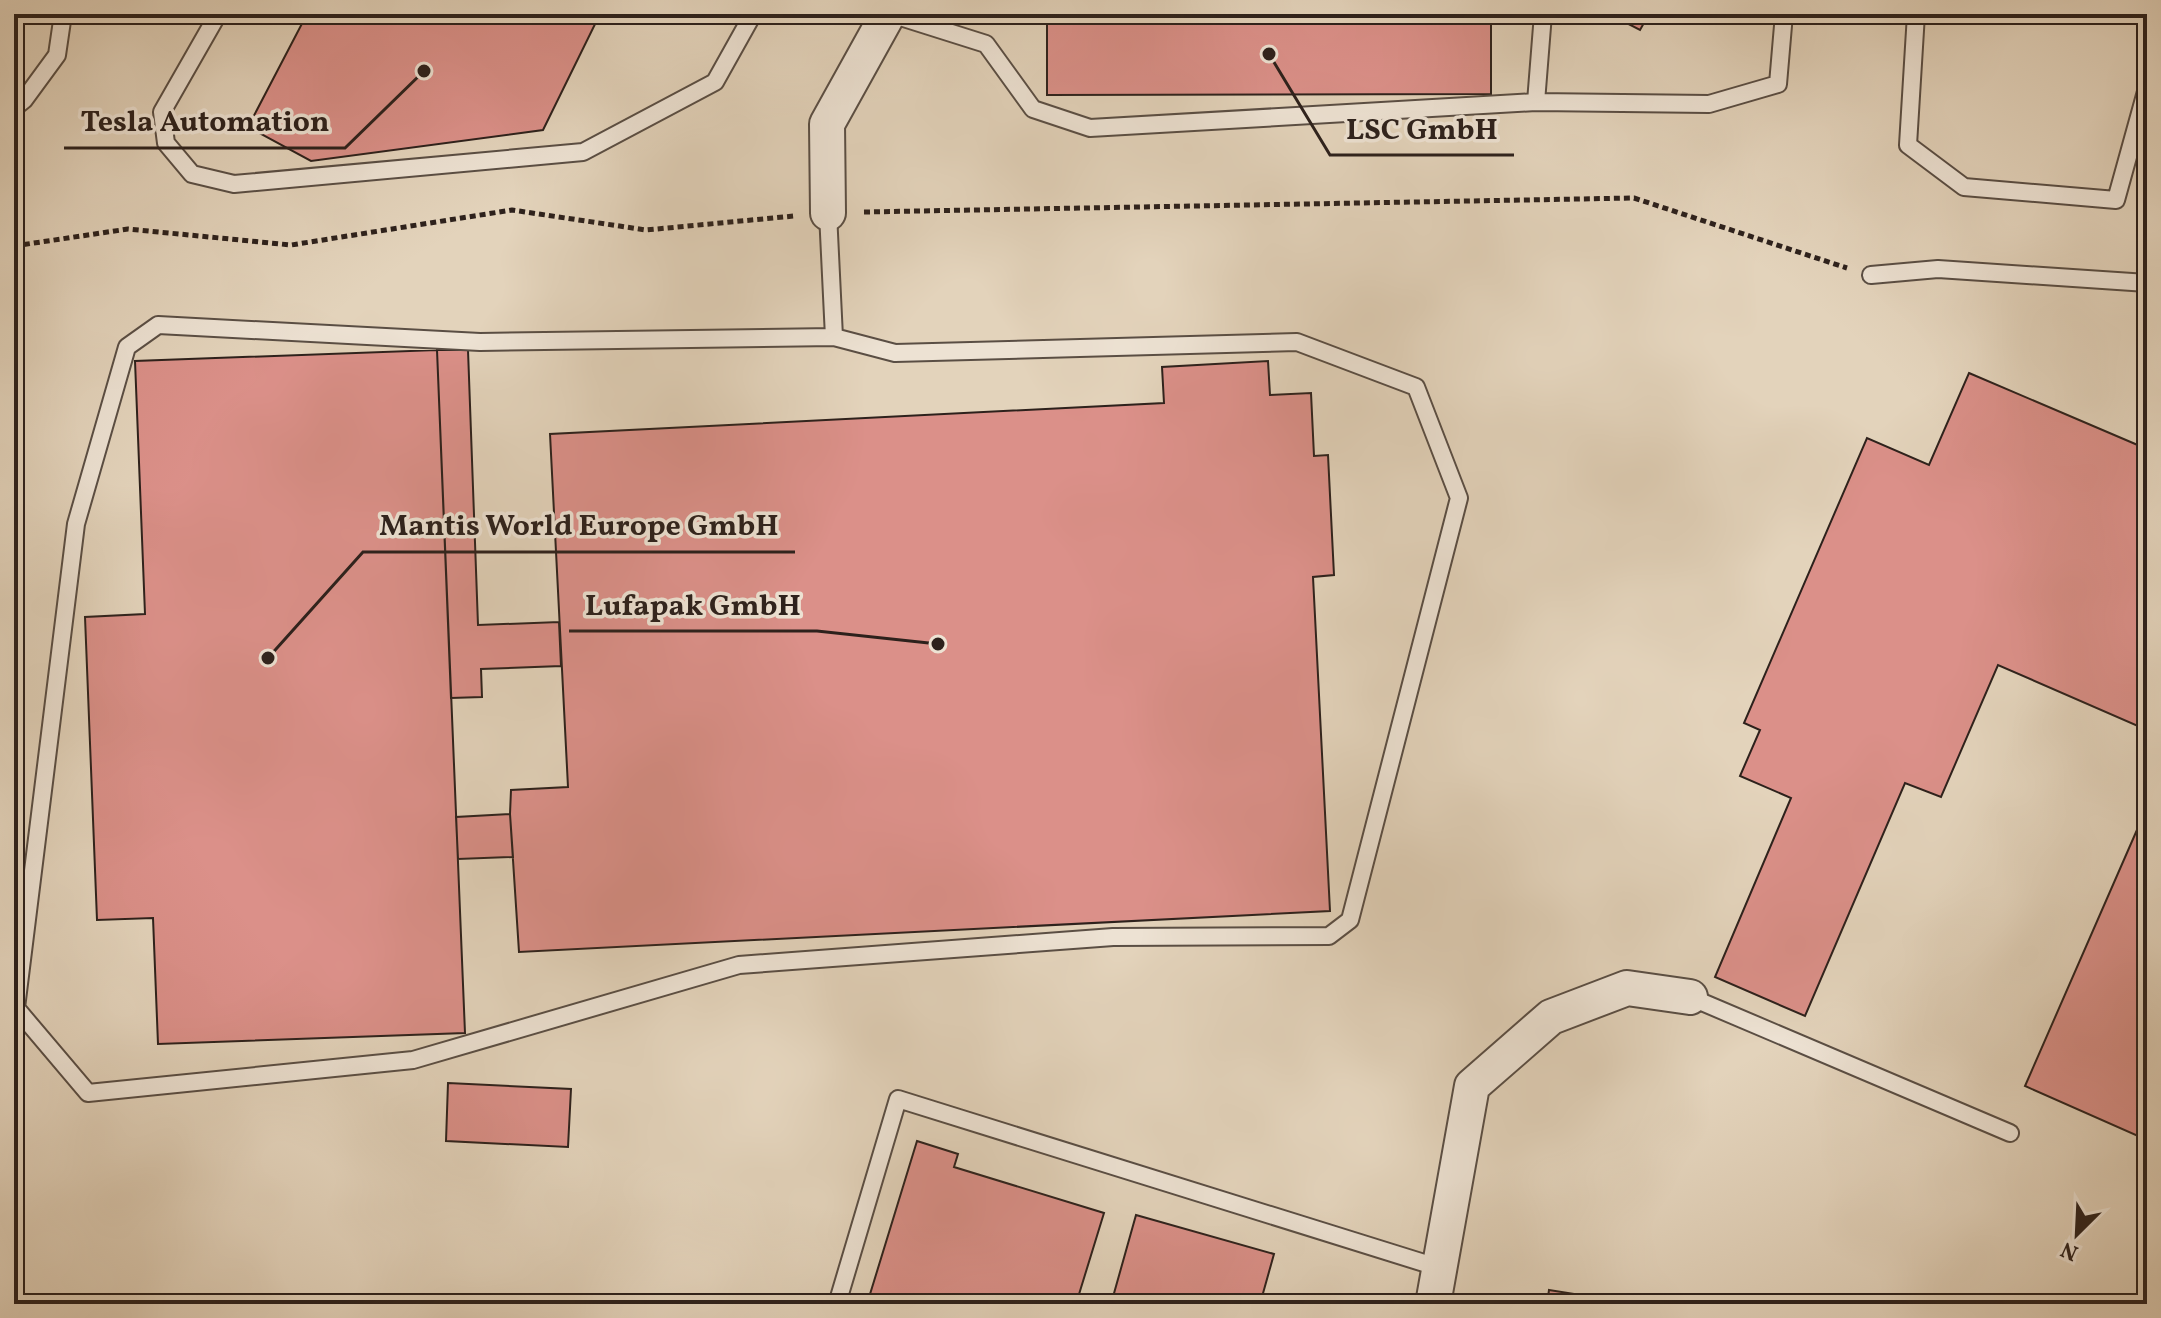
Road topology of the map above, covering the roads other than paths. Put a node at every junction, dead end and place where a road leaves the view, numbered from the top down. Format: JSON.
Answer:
{"nodes":[{"id":1,"x":63,"y":14,"type":"edge"},
{"id":2,"x":218,"y":14,"type":"edge"},
{"id":3,"x":753,"y":14,"type":"edge"},
{"id":4,"x":889,"y":14,"type":"edge"},
{"id":5,"x":1543,"y":14,"type":"edge"},
{"id":6,"x":1784,"y":14,"type":"edge"},
{"id":7,"x":1916,"y":14,"type":"edge"},
{"id":8,"x":2147,"y":88,"type":"edge"},
{"id":9,"x":1536,"y":102,"type":"junction"},
{"id":10,"x":14,"y":108,"type":"edge"},
{"id":11,"x":828,"y":213,"type":"joint"},
{"id":12,"x":1871,"y":275,"type":"road end"},
{"id":13,"x":2147,"y":283,"type":"edge"},
{"id":14,"x":834,"y":337,"type":"junction"},
{"id":15,"x":1690,"y":997,"type":"joint"},
{"id":16,"x":2010,"y":1133,"type":"dead end"},
{"id":17,"x":1440,"y":1268,"type":"junction"},
{"id":18,"x":837,"y":1304,"type":"edge"},
{"id":19,"x":1433,"y":1304,"type":"edge"}],
"edges":[{"from":1,"to":10,"type":"lane"},
{"from":2,"to":3,"type":"lane"},
{"from":4,"to":9,"type":"lane"},
{"from":4,"to":11,"type":"street"},
{"from":5,"to":9,"type":"lane"},
{"from":6,"to":9,"type":"lane"},
{"from":7,"to":8,"type":"lane"},
{"from":11,"to":14,"type":"lane"},
{"from":12,"to":13,"type":"lane"},
{"from":14,"to":14,"type":"lane"},
{"from":15,"to":16,"type":"lane"},
{"from":15,"to":17,"type":"street"},
{"from":17,"to":18,"type":"lane"},
{"from":17,"to":19,"type":"street"}]}
